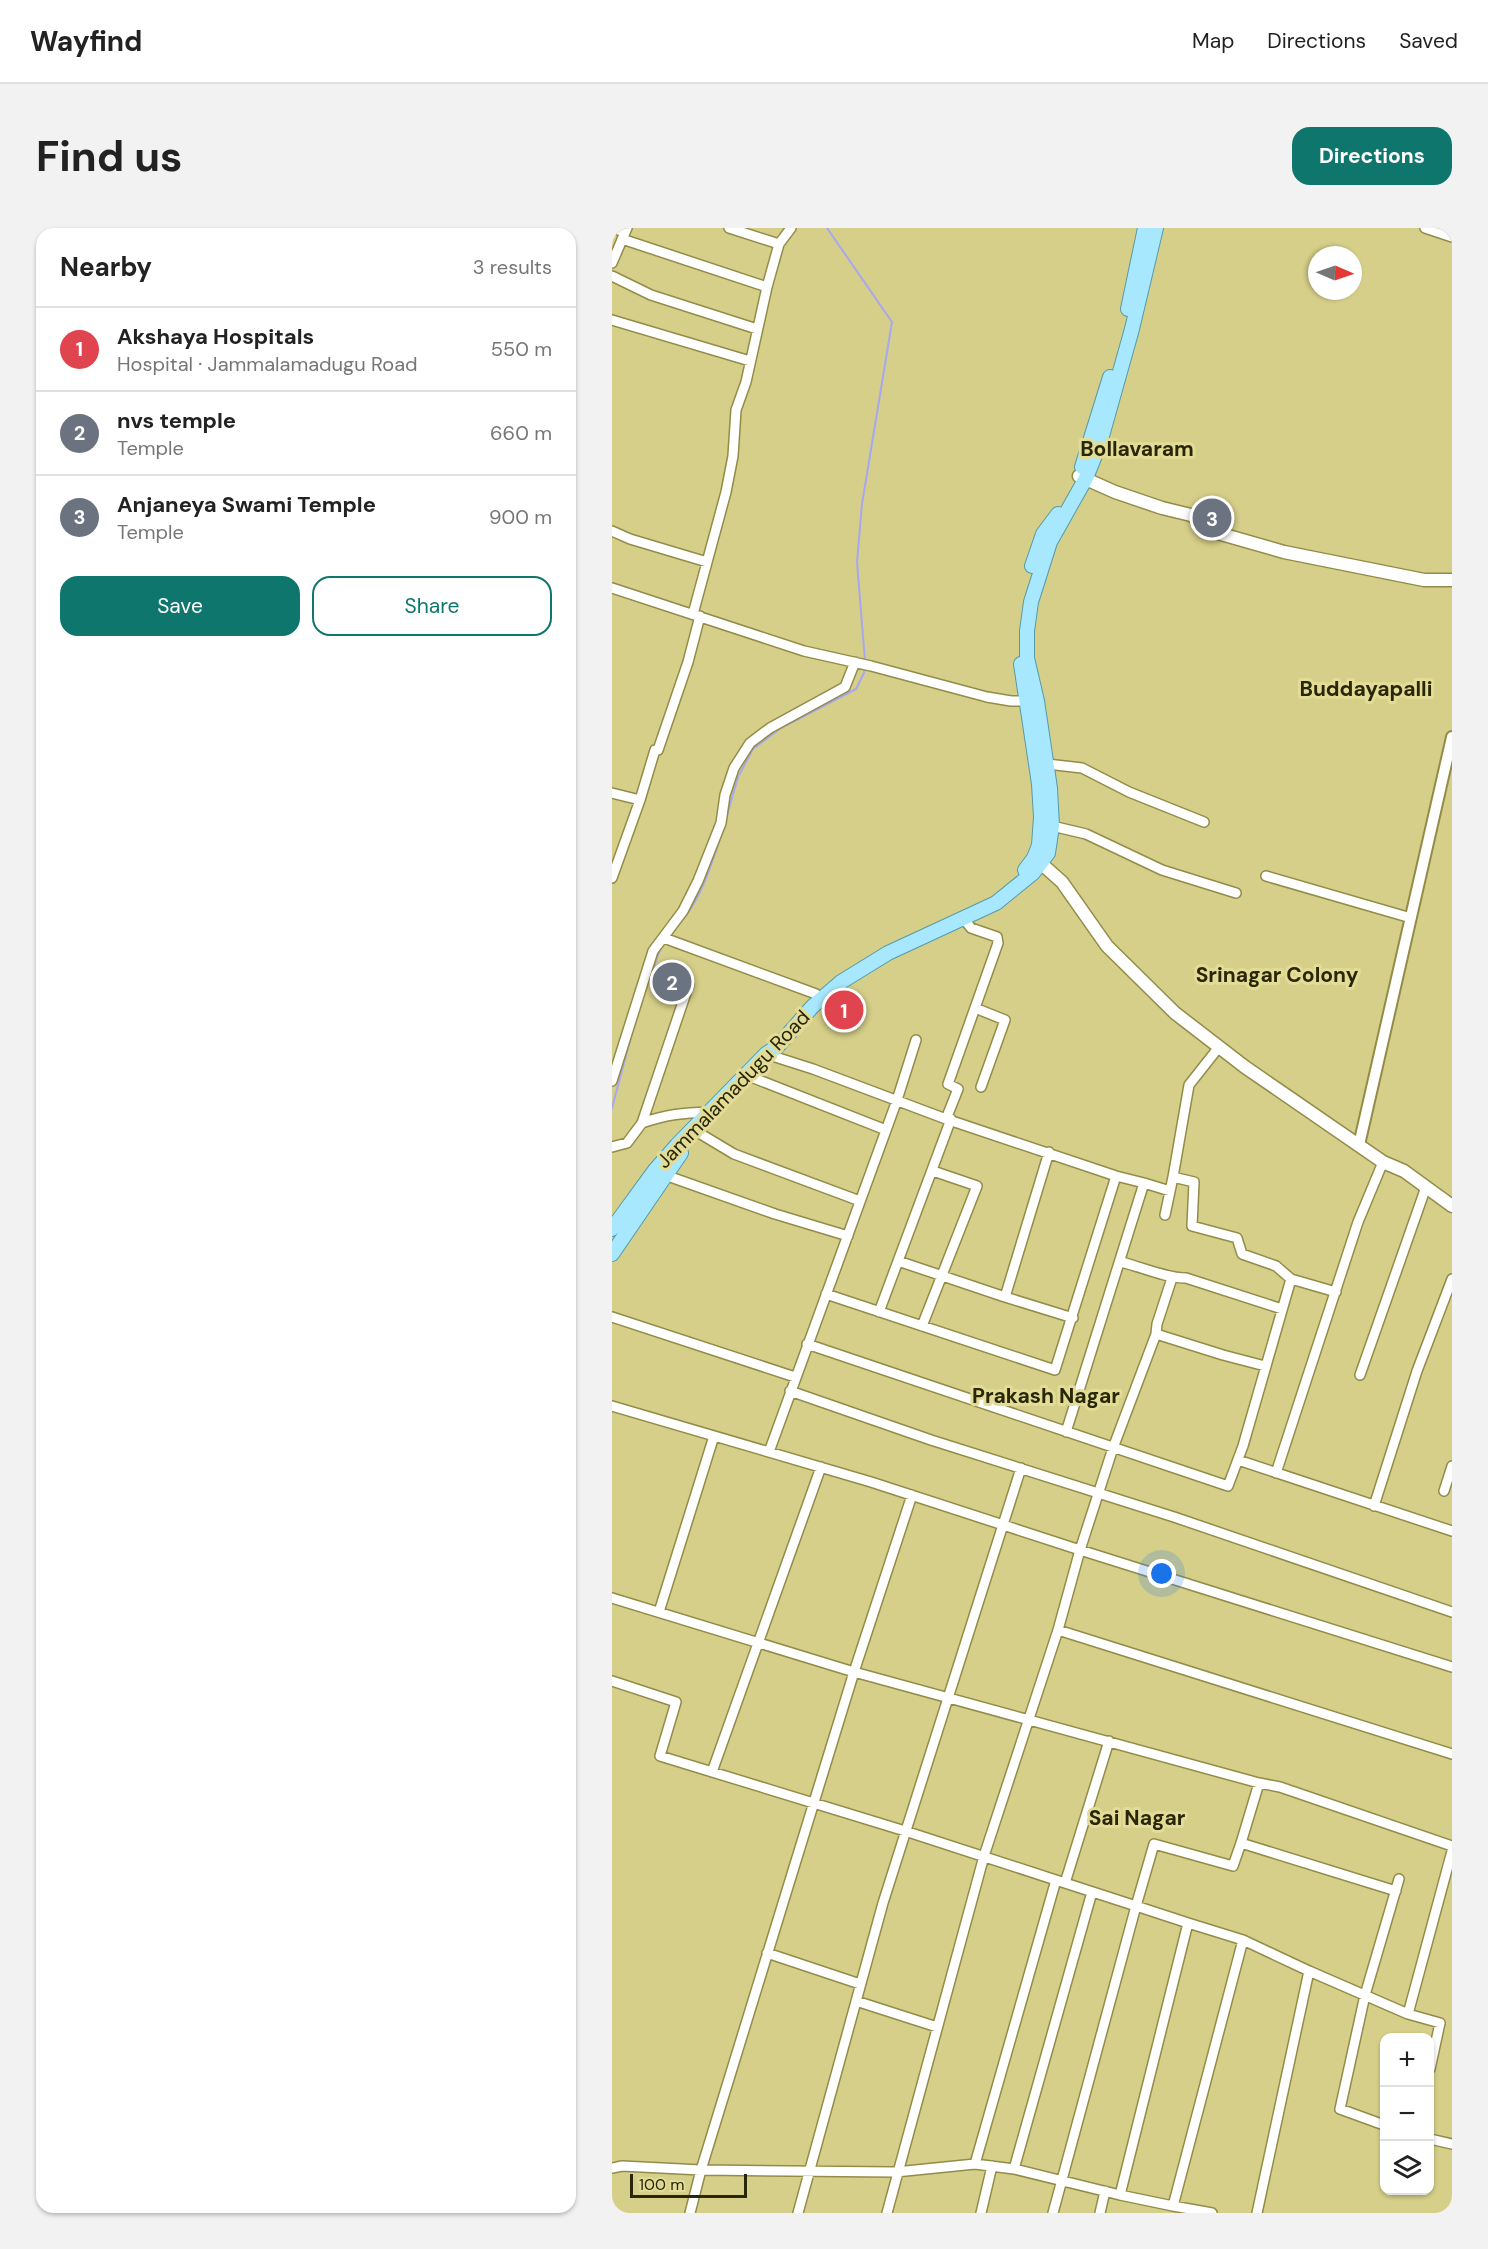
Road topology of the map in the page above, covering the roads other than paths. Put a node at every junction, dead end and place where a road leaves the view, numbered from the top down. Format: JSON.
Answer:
{"nodes":[{"id":1,"x":612,"y":228,"type":"edge"},
{"id":2,"x":729,"y":228,"type":"edge"},
{"id":3,"x":791,"y":228,"type":"edge"},
{"id":4,"x":1425,"y":228,"type":"edge"},
{"id":5,"x":625,"y":233,"type":"edge"},
{"id":6,"x":1149,"y":233,"type":"edge"},
{"id":7,"x":1452,"y":237,"type":"edge"},
{"id":8,"x":779,"y":244,"type":"junction"},
{"id":9,"x":612,"y":263,"type":"edge"},
{"id":10,"x":612,"y":276,"type":"edge"},
{"id":11,"x":767,"y":287,"type":"junction"},
{"id":12,"x":612,"y":320,"type":"edge"},
{"id":13,"x":757,"y":329,"type":"junction"},
{"id":14,"x":750,"y":360,"type":"junction"},
{"id":15,"x":1083,"y":477,"type":"junction"},
{"id":16,"x":612,"y":531,"type":"edge"},
{"id":17,"x":707,"y":562,"type":"junction"},
{"id":18,"x":1452,"y":580,"type":"edge"},
{"id":19,"x":612,"y":588,"type":"edge"},
{"id":20,"x":696,"y":615,"type":"junction"},
{"id":21,"x":861,"y":664,"type":"junction"},
{"id":22,"x":1031,"y":701,"type":"junction"},
{"id":23,"x":1452,"y":737,"type":"edge"},
{"id":24,"x":1047,"y":764,"type":"junction"},
{"id":25,"x":1044,"y":780,"type":"junction"},
{"id":26,"x":612,"y":793,"type":"edge"},
{"id":27,"x":640,"y":800,"type":"junction"},
{"id":28,"x":1204,"y":822,"type":"dead end"},
{"id":29,"x":1052,"y":826,"type":"junction"},
{"id":30,"x":1037,"y":861,"type":"junction"},
{"id":31,"x":613,"y":874,"type":"edge"},
{"id":32,"x":1266,"y":876,"type":"dead end"},
{"id":33,"x":1236,"y":893,"type":"dead end"},
{"id":34,"x":963,"y":918,"type":"junction"},
{"id":35,"x":1411,"y":918,"type":"junction"},
{"id":36,"x":664,"y":938,"type":"junction"},
{"id":37,"x":689,"y":984,"type":"dead end"},
{"id":38,"x":816,"y":994,"type":"junction"},
{"id":39,"x":975,"y":1008,"type":"junction"},
{"id":40,"x":916,"y":1040,"type":"dead end"},
{"id":41,"x":1219,"y":1047,"type":"junction"},
{"id":42,"x":771,"y":1052,"type":"junction"},
{"id":43,"x":749,"y":1076,"type":"junction"},
{"id":44,"x":612,"y":1081,"type":"edge"},
{"id":45,"x":981,"y":1087,"type":"dead end"},
{"id":46,"x":897,"y":1100,"type":"junction"},
{"id":47,"x":711,"y":1112,"type":"junction"},
{"id":48,"x":948,"y":1119,"type":"junction"},
{"id":49,"x":642,"y":1123,"type":"junction"},
{"id":50,"x":886,"y":1130,"type":"junction"},
{"id":51,"x":697,"y":1132,"type":"junction"},
{"id":52,"x":1359,"y":1145,"type":"junction"},
{"id":53,"x":612,"y":1147,"type":"edge"},
{"id":54,"x":1049,"y":1152,"type":"junction"},
{"id":55,"x":1383,"y":1162,"type":"junction"},
{"id":56,"x":933,"y":1171,"type":"junction"},
{"id":57,"x":660,"y":1173,"type":"junction"},
{"id":58,"x":1116,"y":1176,"type":"junction"},
{"id":59,"x":1173,"y":1177,"type":"junction"},
{"id":60,"x":1144,"y":1184,"type":"junction"},
{"id":61,"x":1426,"y":1187,"type":"junction"},
{"id":62,"x":1170,"y":1191,"type":"junction"},
{"id":63,"x":860,"y":1201,"type":"junction"},
{"id":64,"x":1452,"y":1206,"type":"edge"},
{"id":65,"x":1165,"y":1215,"type":"dead end"},
{"id":66,"x":612,"y":1229,"type":"edge"},
{"id":67,"x":848,"y":1236,"type":"junction"},
{"id":68,"x":612,"y":1254,"type":"edge"},
{"id":69,"x":898,"y":1261,"type":"junction"},
{"id":70,"x":1121,"y":1262,"type":"junction"},
{"id":71,"x":941,"y":1276,"type":"junction"},
{"id":72,"x":1172,"y":1278,"type":"junction"},
{"id":73,"x":1291,"y":1279,"type":"junction"},
{"id":74,"x":1452,"y":1279,"type":"edge"},
{"id":75,"x":1336,"y":1292,"type":"junction"},
{"id":76,"x":826,"y":1294,"type":"junction"},
{"id":77,"x":1005,"y":1297,"type":"junction"},
{"id":78,"x":1282,"y":1309,"type":"junction"},
{"id":79,"x":879,"y":1312,"type":"junction"},
{"id":80,"x":612,"y":1317,"type":"edge"},
{"id":81,"x":1073,"y":1317,"type":"junction"},
{"id":82,"x":922,"y":1326,"type":"junction"},
{"id":83,"x":1156,"y":1334,"type":"junction"},
{"id":84,"x":807,"y":1344,"type":"junction"},
{"id":85,"x":1264,"y":1366,"type":"junction"},
{"id":86,"x":1360,"y":1375,"type":"dead end"},
{"id":87,"x":795,"y":1377,"type":"junction"},
{"id":88,"x":790,"y":1391,"type":"junction"},
{"id":89,"x":612,"y":1406,"type":"edge"},
{"id":90,"x":1066,"y":1432,"type":"junction"},
{"id":91,"x":714,"y":1436,"type":"junction"},
{"id":92,"x":1113,"y":1448,"type":"junction"},
{"id":93,"x":769,"y":1452,"type":"junction"},
{"id":94,"x":1238,"y":1460,"type":"junction"},
{"id":95,"x":1452,"y":1466,"type":"edge"},
{"id":96,"x":821,"y":1467,"type":"junction"},
{"id":97,"x":1021,"y":1468,"type":"junction"},
{"id":98,"x":1276,"y":1473,"type":"junction"},
{"id":99,"x":1444,"y":1491,"type":"dead end"},
{"id":100,"x":1099,"y":1493,"type":"junction"},
{"id":101,"x":912,"y":1496,"type":"junction"},
{"id":102,"x":1374,"y":1506,"type":"junction"},
{"id":103,"x":1003,"y":1526,"type":"junction"},
{"id":104,"x":1452,"y":1531,"type":"edge"},
{"id":105,"x":1080,"y":1550,"type":"junction"},
{"id":106,"x":612,"y":1598,"type":"edge"},
{"id":107,"x":659,"y":1612,"type":"junction"},
{"id":108,"x":1452,"y":1612,"type":"edge"},
{"id":109,"x":1058,"y":1630,"type":"junction"},
{"id":110,"x":760,"y":1642,"type":"junction"},
{"id":111,"x":1452,"y":1667,"type":"edge"},
{"id":112,"x":854,"y":1672,"type":"junction"},
{"id":113,"x":612,"y":1681,"type":"edge"},
{"id":114,"x":950,"y":1697,"type":"junction"},
{"id":115,"x":1029,"y":1719,"type":"junction"},
{"id":116,"x":1109,"y":1741,"type":"junction"},
{"id":117,"x":1452,"y":1755,"type":"edge"},
{"id":118,"x":712,"y":1772,"type":"junction"},
{"id":119,"x":1259,"y":1783,"type":"junction"},
{"id":120,"x":813,"y":1803,"type":"junction"},
{"id":121,"x":905,"y":1831,"type":"junction"},
{"id":122,"x":1241,"y":1843,"type":"junction"},
{"id":123,"x":1452,"y":1846,"type":"edge"},
{"id":124,"x":1452,"y":1851,"type":"edge"},
{"id":125,"x":984,"y":1856,"type":"junction"},
{"id":126,"x":1400,"y":1879,"type":"dead end"},
{"id":127,"x":1061,"y":1882,"type":"junction"},
{"id":128,"x":1396,"y":1891,"type":"junction"},
{"id":129,"x":1092,"y":1892,"type":"junction"},
{"id":130,"x":1136,"y":1906,"type":"junction"},
{"id":131,"x":1188,"y":1923,"type":"junction"},
{"id":132,"x":1243,"y":1940,"type":"junction"},
{"id":133,"x":767,"y":1953,"type":"junction"},
{"id":134,"x":1309,"y":1971,"type":"junction"},
{"id":135,"x":860,"y":1984,"type":"junction"},
{"id":136,"x":1365,"y":1995,"type":"junction"},
{"id":137,"x":856,"y":2001,"type":"junction"},
{"id":138,"x":1408,"y":2014,"type":"junction"},
{"id":139,"x":1440,"y":2023,"type":"junction"},
{"id":140,"x":937,"y":2027,"type":"junction"},
{"id":141,"x":1452,"y":2027,"type":"edge"},
{"id":142,"x":1434,"y":2051,"type":"edge"},
{"id":143,"x":1380,"y":2124,"type":"edge"},
{"id":144,"x":1434,"y":2140,"type":"edge"},
{"id":145,"x":1452,"y":2144,"type":"edge"},
{"id":146,"x":975,"y":2164,"type":"junction"},
{"id":147,"x":992,"y":2166,"type":"junction"},
{"id":148,"x":612,"y":2168,"type":"edge"},
{"id":149,"x":1014,"y":2169,"type":"junction"},
{"id":150,"x":701,"y":2170,"type":"junction"},
{"id":151,"x":809,"y":2170,"type":"junction"},
{"id":152,"x":896,"y":2172,"type":"junction"},
{"id":153,"x":1061,"y":2182,"type":"junction"},
{"id":154,"x":1106,"y":2192,"type":"junction"},
{"id":155,"x":1120,"y":2195,"type":"junction"},
{"id":156,"x":1173,"y":2206,"type":"junction"},
{"id":157,"x":690,"y":2213,"type":"edge"},
{"id":158,"x":798,"y":2213,"type":"edge"},
{"id":159,"x":887,"y":2213,"type":"edge"},
{"id":160,"x":981,"y":2213,"type":"edge"},
{"id":161,"x":1053,"y":2213,"type":"edge"},
{"id":162,"x":1100,"y":2213,"type":"edge"},
{"id":163,"x":1212,"y":2213,"type":"edge"},
{"id":164,"x":1257,"y":2213,"type":"edge"}],
"edges":[{"from":1,"to":5,"type":"street"},
{"from":2,"to":8,"type":"street"},
{"from":3,"to":8,"type":"street"},
{"from":4,"to":7,"type":"street"},
{"from":5,"to":9,"type":"street"},
{"from":5,"to":11,"type":"street"},
{"from":6,"to":15,"type":"main road"},
{"from":8,"to":11,"type":"street"},
{"from":10,"to":13,"type":"street"},
{"from":11,"to":13,"type":"street"},
{"from":12,"to":14,"type":"street"},
{"from":13,"to":14,"type":"street"},
{"from":14,"to":17,"type":"street"},
{"from":15,"to":18,"type":"main road"},
{"from":15,"to":22,"type":"main road"},
{"from":16,"to":17,"type":"street"},
{"from":17,"to":20,"type":"street"},
{"from":19,"to":20,"type":"street"},
{"from":20,"to":21,"type":"street"},
{"from":20,"to":27,"type":"street"},
{"from":21,"to":22,"type":"street"},
{"from":21,"to":36,"type":"street"},
{"from":22,"to":24,"type":"main road","name":"Jammalamadugu Road"},
{"from":22,"to":25,"type":"main road"},
{"from":23,"to":35,"type":"street"},
{"from":24,"to":25,"type":"main road","name":"Jammalamadugu Road"},
{"from":24,"to":28,"type":"street"},
{"from":25,"to":29,"type":"main road","name":"Jammalamadugu Road"},
{"from":25,"to":30,"type":"main road"},
{"from":26,"to":27,"type":"street"},
{"from":27,"to":31,"type":"street"},
{"from":29,"to":30,"type":"main road","name":"Jammalamadugu Road"},
{"from":29,"to":33,"type":"street"},
{"from":30,"to":34,"type":"main road","name":"Jammalamadugu Road"},
{"from":30,"to":38,"type":"main road"},
{"from":30,"to":41,"type":"main road"},
{"from":32,"to":35,"type":"street"},
{"from":34,"to":39,"type":"street"},
{"from":34,"to":42,"type":"main road","name":"Jammalamadugu Road"},
{"from":35,"to":52,"type":"street"},
{"from":36,"to":38,"type":"street"},
{"from":36,"to":44,"type":"street"},
{"from":37,"to":49,"type":"street"},
{"from":38,"to":42,"type":"main road"},
{"from":39,"to":45,"type":"street"},
{"from":39,"to":48,"type":"street"},
{"from":40,"to":46,"type":"street"},
{"from":41,"to":52,"type":"main road"},
{"from":41,"to":59,"type":"street"},
{"from":42,"to":43,"type":"main road","name":"Jammalamadugu Road"},
{"from":42,"to":46,"type":"street"},
{"from":43,"to":47,"type":"main road","name":"Jammalamadugu Road"},
{"from":43,"to":50,"type":"street"},
{"from":43,"to":51,"type":"main road"},
{"from":46,"to":48,"type":"street"},
{"from":46,"to":50,"type":"street"},
{"from":47,"to":49,"type":"street"},
{"from":47,"to":51,"type":"main road","name":"Jammalamadugu Road"},
{"from":48,"to":54,"type":"street"},
{"from":48,"to":56,"type":"street"},
{"from":49,"to":53,"type":"street"},
{"from":50,"to":63,"type":"street"},
{"from":51,"to":57,"type":"main road","name":"Jammalamadugu Road"},
{"from":51,"to":63,"type":"street"},
{"from":52,"to":55,"type":"main road"},
{"from":54,"to":58,"type":"street"},
{"from":54,"to":77,"type":"street"},
{"from":55,"to":61,"type":"main road"},
{"from":55,"to":75,"type":"street"},
{"from":56,"to":69,"type":"street"},
{"from":56,"to":71,"type":"street"},
{"from":57,"to":66,"type":"main road","name":"Jammalamadugu Road"},
{"from":57,"to":67,"type":"street"},
{"from":57,"to":68,"type":"main road"},
{"from":58,"to":60,"type":"street"},
{"from":58,"to":81,"type":"street"},
{"from":59,"to":62,"type":"street"},
{"from":59,"to":73,"type":"street"},
{"from":60,"to":62,"type":"street"},
{"from":60,"to":70,"type":"street"},
{"from":61,"to":64,"type":"main road"},
{"from":61,"to":86,"type":"street"},
{"from":62,"to":65,"type":"street"},
{"from":63,"to":67,"type":"street"},
{"from":67,"to":76,"type":"street"},
{"from":69,"to":71,"type":"street"},
{"from":69,"to":79,"type":"street"},
{"from":70,"to":72,"type":"street"},
{"from":70,"to":90,"type":"street"},
{"from":71,"to":77,"type":"street"},
{"from":71,"to":82,"type":"street"},
{"from":72,"to":78,"type":"street"},
{"from":72,"to":83,"type":"street"},
{"from":73,"to":75,"type":"street"},
{"from":73,"to":78,"type":"street"},
{"from":74,"to":102,"type":"street"},
{"from":75,"to":98,"type":"street"},
{"from":76,"to":79,"type":"street"},
{"from":76,"to":84,"type":"street"},
{"from":77,"to":81,"type":"street"},
{"from":78,"to":85,"type":"street"},
{"from":79,"to":82,"type":"street"},
{"from":80,"to":87,"type":"street"},
{"from":81,"to":82,"type":"street"},
{"from":83,"to":85,"type":"street"},
{"from":83,"to":92,"type":"street"},
{"from":84,"to":87,"type":"street"},
{"from":84,"to":90,"type":"street"},
{"from":85,"to":94,"type":"street"},
{"from":87,"to":88,"type":"street"},
{"from":88,"to":93,"type":"street"},
{"from":88,"to":97,"type":"street"},
{"from":89,"to":91,"type":"street"},
{"from":90,"to":92,"type":"street"},
{"from":91,"to":93,"type":"street"},
{"from":91,"to":107,"type":"street"},
{"from":92,"to":94,"type":"street"},
{"from":92,"to":100,"type":"street"},
{"from":93,"to":96,"type":"street"},
{"from":94,"to":98,"type":"street"},
{"from":95,"to":99,"type":"street"},
{"from":96,"to":101,"type":"street"},
{"from":96,"to":110,"type":"street"},
{"from":97,"to":100,"type":"street"},
{"from":97,"to":103,"type":"street"},
{"from":98,"to":102,"type":"street"},
{"from":100,"to":105,"type":"street"},
{"from":100,"to":108,"type":"street"},
{"from":101,"to":103,"type":"street"},
{"from":101,"to":112,"type":"street"},
{"from":102,"to":104,"type":"street"},
{"from":103,"to":105,"type":"street"},
{"from":103,"to":114,"type":"street"},
{"from":105,"to":109,"type":"street"},
{"from":105,"to":111,"type":"street"},
{"from":106,"to":107,"type":"street"},
{"from":107,"to":110,"type":"street"},
{"from":109,"to":115,"type":"street"},
{"from":109,"to":117,"type":"street"},
{"from":110,"to":112,"type":"street"},
{"from":110,"to":118,"type":"street"},
{"from":112,"to":114,"type":"street"},
{"from":112,"to":120,"type":"street"},
{"from":113,"to":118,"type":"street"},
{"from":114,"to":115,"type":"street"},
{"from":114,"to":121,"type":"street"},
{"from":115,"to":116,"type":"street"},
{"from":115,"to":125,"type":"street"},
{"from":116,"to":119,"type":"street"},
{"from":116,"to":127,"type":"street"},
{"from":118,"to":120,"type":"street"},
{"from":119,"to":122,"type":"street"},
{"from":119,"to":123,"type":"street"},
{"from":120,"to":121,"type":"street"},
{"from":120,"to":133,"type":"street"},
{"from":121,"to":125,"type":"street"},
{"from":121,"to":135,"type":"street"},
{"from":122,"to":128,"type":"street"},
{"from":122,"to":130,"type":"street"},
{"from":124,"to":138,"type":"street"},
{"from":125,"to":127,"type":"street"},
{"from":125,"to":140,"type":"street"},
{"from":126,"to":128,"type":"street"},
{"from":127,"to":129,"type":"street"},
{"from":127,"to":146,"type":"street"},
{"from":128,"to":136,"type":"street"},
{"from":129,"to":130,"type":"street"},
{"from":129,"to":149,"type":"street"},
{"from":130,"to":131,"type":"street"},
{"from":130,"to":153,"type":"street"},
{"from":131,"to":132,"type":"street"},
{"from":131,"to":155,"type":"street"},
{"from":132,"to":134,"type":"street"},
{"from":132,"to":156,"type":"street"},
{"from":133,"to":135,"type":"street"},
{"from":133,"to":150,"type":"street"},
{"from":134,"to":136,"type":"street"},
{"from":134,"to":164,"type":"street"},
{"from":135,"to":137,"type":"street"},
{"from":136,"to":138,"type":"street"},
{"from":136,"to":143,"type":"street"},
{"from":137,"to":140,"type":"street"},
{"from":137,"to":151,"type":"street"},
{"from":138,"to":139,"type":"street"},
{"from":139,"to":141,"type":"street"},
{"from":139,"to":142,"type":"street"},
{"from":140,"to":152,"type":"street"},
{"from":144,"to":145,"type":"street"},
{"from":146,"to":147,"type":"street"},
{"from":146,"to":152,"type":"street"},
{"from":147,"to":149,"type":"street"},
{"from":147,"to":160,"type":"street"},
{"from":148,"to":150,"type":"street"},
{"from":149,"to":153,"type":"street"},
{"from":150,"to":151,"type":"street"},
{"from":150,"to":157,"type":"street"},
{"from":151,"to":152,"type":"street"},
{"from":151,"to":158,"type":"street"},
{"from":152,"to":159,"type":"street"},
{"from":153,"to":154,"type":"street"},
{"from":153,"to":161,"type":"street"},
{"from":154,"to":155,"type":"street"},
{"from":154,"to":162,"type":"street"},
{"from":155,"to":156,"type":"street"},
{"from":156,"to":163,"type":"street"}]}
